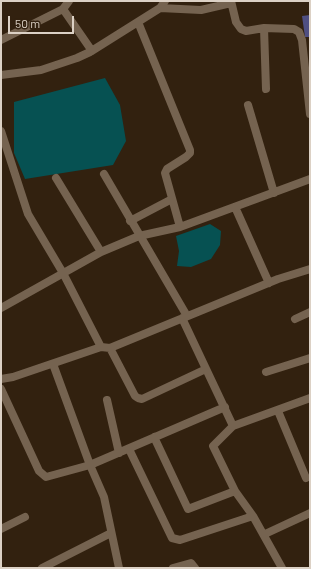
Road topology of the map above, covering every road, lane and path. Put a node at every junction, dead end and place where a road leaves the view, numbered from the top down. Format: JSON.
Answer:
{"nodes":[{"id":1,"x":69,"y":1,"type":"edge"},
{"id":2,"x":165,"y":1,"type":"edge"},
{"id":3,"x":231,"y":2,"type":"edge"},
{"id":4,"x":160,"y":8,"type":"junction"},
{"id":5,"x":63,"y":9,"type":"junction"},
{"id":6,"x":138,"y":22,"type":"junction"},
{"id":7,"x":264,"y":28,"type":"junction"},
{"id":8,"x":1,"y":40,"type":"edge"},
{"id":9,"x":92,"y":50,"type":"junction"},
{"id":10,"x":307,"y":73,"type":"edge"},
{"id":11,"x":1,"y":75,"type":"edge"},
{"id":12,"x":266,"y":89,"type":"dead end"},
{"id":13,"x":248,"y":105,"type":"dead end"},
{"id":14,"x":310,"y":114,"type":"edge"},
{"id":15,"x":1,"y":131,"type":"edge"},
{"id":16,"x":104,"y":174,"type":"dead end"},
{"id":17,"x":56,"y":178,"type":"dead end"},
{"id":18,"x":310,"y":179,"type":"edge"},
{"id":19,"x":274,"y":193,"type":"junction"},
{"id":20,"x":172,"y":199,"type":"junction"},
{"id":21,"x":235,"y":207,"type":"junction"},
{"id":22,"x":130,"y":221,"type":"junction"},
{"id":23,"x":180,"y":227,"type":"junction"},
{"id":24,"x":139,"y":236,"type":"junction"},
{"id":25,"x":101,"y":252,"type":"junction"},
{"id":26,"x":310,"y":269,"type":"edge"},
{"id":27,"x":63,"y":273,"type":"junction"},
{"id":28,"x":269,"y":283,"type":"junction"},
{"id":29,"x":1,"y":308,"type":"edge"},
{"id":30,"x":310,"y":312,"type":"edge"},
{"id":31,"x":184,"y":317,"type":"junction"},
{"id":32,"x":295,"y":319,"type":"dead end"},
{"id":33,"x":101,"y":347,"type":"junction"},
{"id":34,"x":110,"y":348,"type":"junction"},
{"id":35,"x":310,"y":358,"type":"edge"},
{"id":36,"x":53,"y":364,"type":"junction"},
{"id":37,"x":206,"y":369,"type":"junction"},
{"id":38,"x":266,"y":372,"type":"dead end"},
{"id":39,"x":1,"y":379,"type":"edge"},
{"id":40,"x":1,"y":389,"type":"edge"},
{"id":41,"x":310,"y":398,"type":"edge"},
{"id":42,"x":107,"y":400,"type":"dead end"},
{"id":43,"x":224,"y":407,"type":"junction"},
{"id":44,"x":278,"y":411,"type":"junction"},
{"id":45,"x":233,"y":426,"type":"junction"},
{"id":46,"x":154,"y":437,"type":"junction"},
{"id":47,"x":129,"y":449,"type":"junction"},
{"id":48,"x":119,"y":453,"type":"junction"},
{"id":49,"x":90,"y":465,"type":"junction"},
{"id":50,"x":306,"y":478,"type":"dead end"},
{"id":51,"x":235,"y":491,"type":"junction"},
{"id":52,"x":310,"y":513,"type":"edge"},
{"id":53,"x":253,"y":516,"type":"junction"},
{"id":54,"x":25,"y":517,"type":"dead end"},
{"id":55,"x":1,"y":529,"type":"edge"},
{"id":56,"x":111,"y":533,"type":"junction"},
{"id":57,"x":264,"y":534,"type":"junction"},
{"id":58,"x":42,"y":568,"type":"edge"},
{"id":59,"x":119,"y":568,"type":"edge"},
{"id":60,"x":173,"y":568,"type":"edge"},
{"id":61,"x":196,"y":568,"type":"edge"},
{"id":62,"x":282,"y":568,"type":"edge"}],
"edges":[{"from":1,"to":5,"type":"street"},
{"from":2,"to":4,"type":"street"},
{"from":3,"to":4,"type":"street"},
{"from":3,"to":7,"type":"street"},
{"from":4,"to":6,"type":"street"},
{"from":5,"to":8,"type":"street"},
{"from":5,"to":9,"type":"street"},
{"from":6,"to":9,"type":"street"},
{"from":6,"to":20,"type":"street"},
{"from":7,"to":10,"type":"street"},
{"from":7,"to":12,"type":"street"},
{"from":9,"to":11,"type":"street"},
{"from":10,"to":14,"type":"street"},
{"from":13,"to":19,"type":"street"},
{"from":15,"to":27,"type":"street"},
{"from":16,"to":22,"type":"street"},
{"from":17,"to":25,"type":"street"},
{"from":18,"to":19,"type":"street"},
{"from":19,"to":21,"type":"street"},
{"from":20,"to":22,"type":"street"},
{"from":20,"to":23,"type":"street"},
{"from":21,"to":23,"type":"street"},
{"from":21,"to":28,"type":"street"},
{"from":22,"to":24,"type":"street"},
{"from":23,"to":24,"type":"street"},
{"from":24,"to":25,"type":"street"},
{"from":24,"to":31,"type":"street"},
{"from":25,"to":27,"type":"street"},
{"from":26,"to":28,"type":"street"},
{"from":27,"to":29,"type":"street"},
{"from":27,"to":33,"type":"street"},
{"from":28,"to":31,"type":"street"},
{"from":30,"to":32,"type":"street"},
{"from":31,"to":34,"type":"street"},
{"from":31,"to":37,"type":"street"},
{"from":33,"to":34,"type":"street"},
{"from":33,"to":36,"type":"street"},
{"from":34,"to":37,"type":"street"},
{"from":35,"to":38,"type":"street"},
{"from":36,"to":39,"type":"street"},
{"from":36,"to":49,"type":"street"},
{"from":37,"to":43,"type":"street"},
{"from":40,"to":49,"type":"street"},
{"from":41,"to":44,"type":"street"},
{"from":42,"to":48,"type":"street"},
{"from":43,"to":45,"type":"street"},
{"from":43,"to":46,"type":"street"},
{"from":44,"to":45,"type":"street"},
{"from":44,"to":50,"type":"street"},
{"from":45,"to":51,"type":"street"},
{"from":46,"to":47,"type":"street"},
{"from":46,"to":51,"type":"street"},
{"from":47,"to":48,"type":"street"},
{"from":47,"to":53,"type":"street"},
{"from":48,"to":49,"type":"street"},
{"from":49,"to":56,"type":"street"},
{"from":51,"to":53,"type":"street"},
{"from":52,"to":57,"type":"street"},
{"from":53,"to":57,"type":"street"},
{"from":54,"to":55,"type":"street"},
{"from":56,"to":58,"type":"street"},
{"from":56,"to":59,"type":"street"},
{"from":57,"to":62,"type":"street"},
{"from":60,"to":61,"type":"street"}]}
